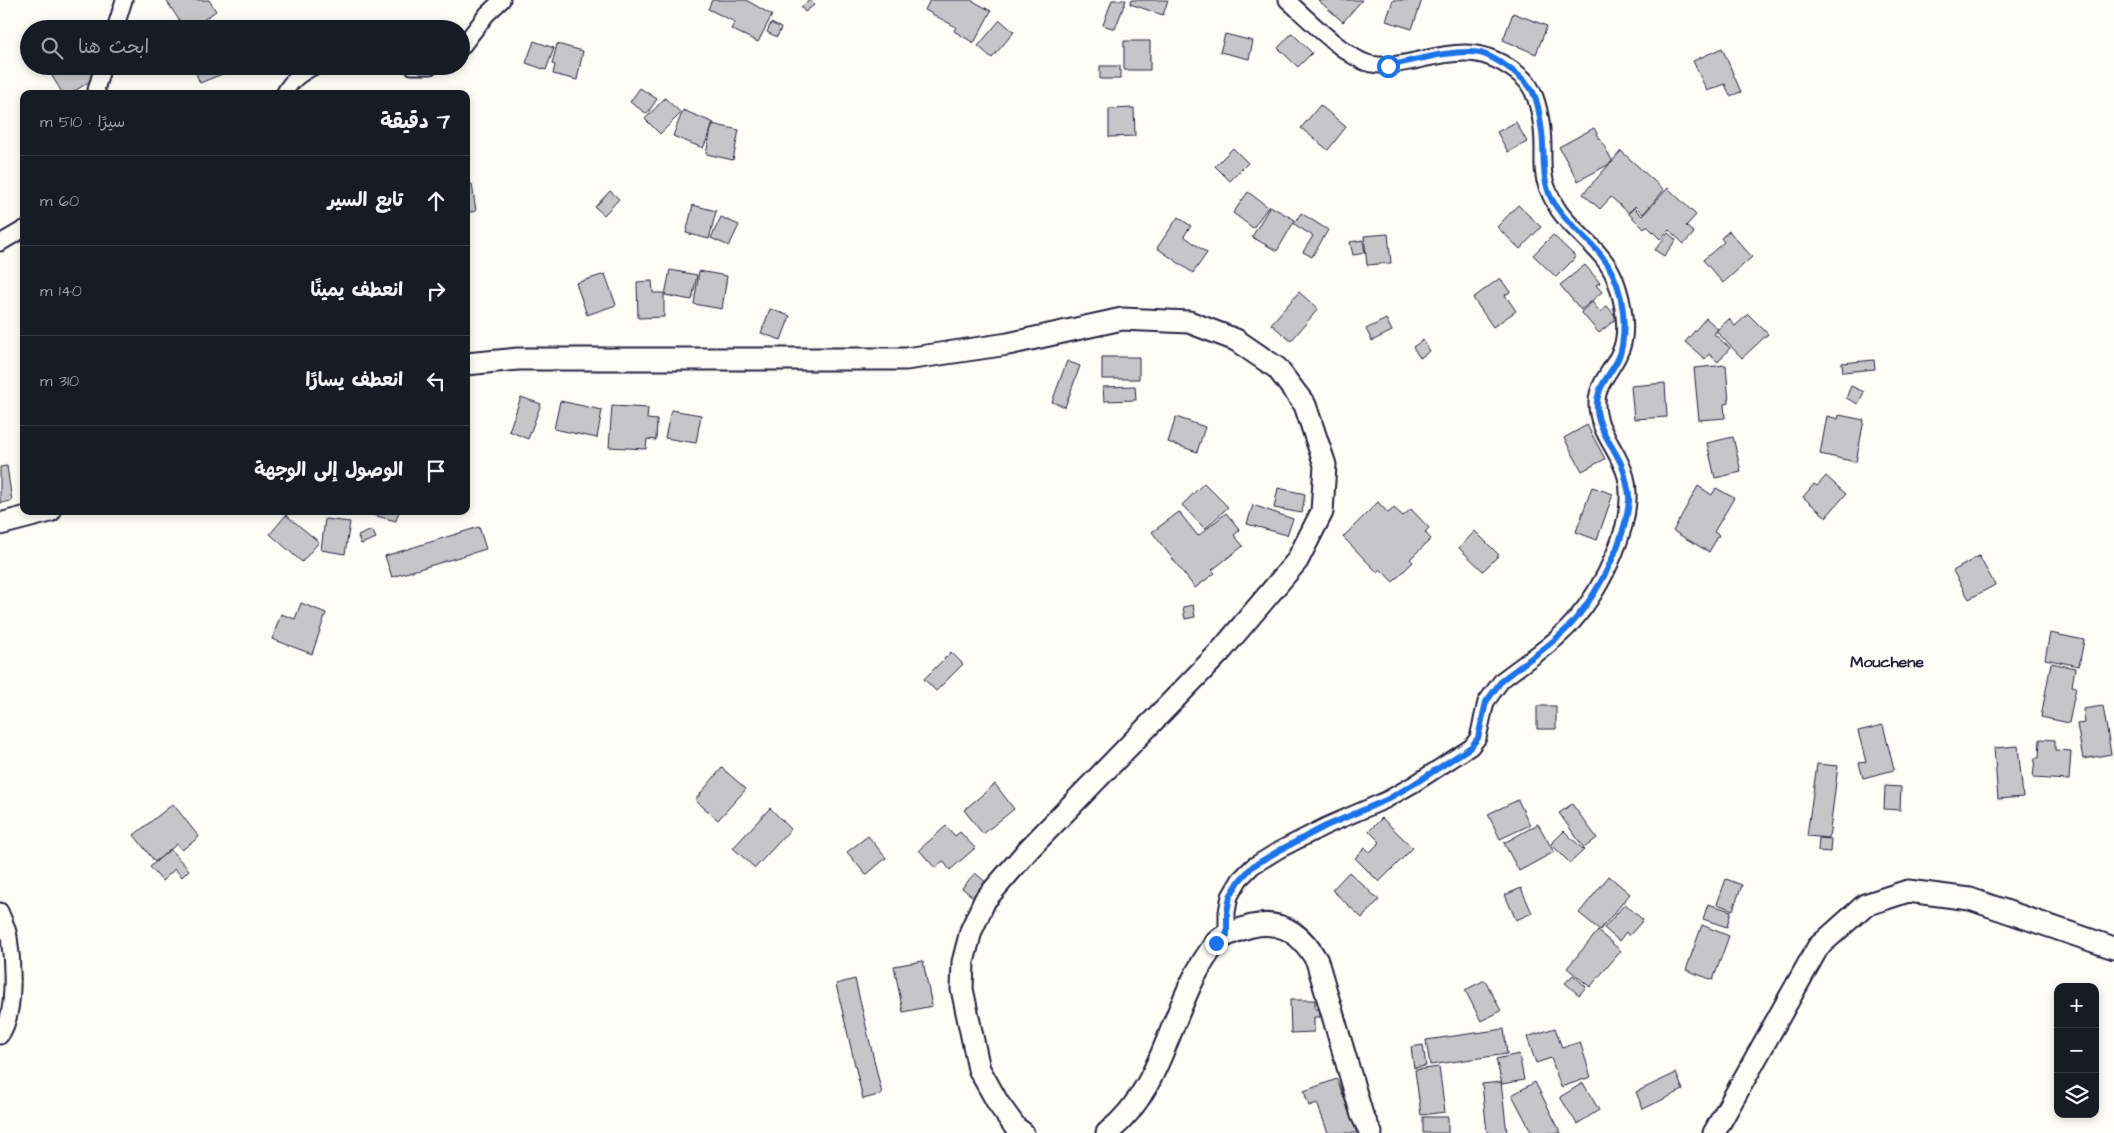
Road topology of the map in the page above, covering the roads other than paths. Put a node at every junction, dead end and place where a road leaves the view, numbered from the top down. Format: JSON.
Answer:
{"nodes":[{"id":1,"x":124,"y":0,"type":"edge"},
{"id":2,"x":502,"y":0,"type":"edge"},
{"id":3,"x":1288,"y":0,"type":"edge"},
{"id":4,"x":118,"y":20,"type":"edge"},
{"id":5,"x":470,"y":36,"type":"edge"},
{"id":6,"x":100,"y":75,"type":"edge"},
{"id":7,"x":299,"y":75,"type":"edge"},
{"id":8,"x":96,"y":90,"type":"edge"},
{"id":9,"x":286,"y":90,"type":"edge"},
{"id":10,"x":20,"y":231,"type":"edge"},
{"id":11,"x":0,"y":243,"type":"edge"},
{"id":12,"x":470,"y":364,"type":"edge"},
{"id":13,"x":35,"y":515,"type":"edge"},
{"id":14,"x":0,"y":524,"type":"edge"},
{"id":15,"x":0,"y":911,"type":"edge"},
{"id":16,"x":1227,"y":935,"type":"junction"},
{"id":17,"x":2114,"y":948,"type":"edge"},
{"id":18,"x":0,"y":1036,"type":"edge"},
{"id":19,"x":1023,"y":1133,"type":"edge"},
{"id":20,"x":1107,"y":1133,"type":"edge"},
{"id":21,"x":1371,"y":1133,"type":"edge"},
{"id":22,"x":1714,"y":1133,"type":"edge"}],
"edges":[{"from":1,"to":4,"type":"street"},
{"from":2,"to":5,"type":"street"},
{"from":3,"to":16,"type":"street"},
{"from":6,"to":8,"type":"street"},
{"from":7,"to":9,"type":"street"},
{"from":10,"to":11,"type":"street"},
{"from":12,"to":19,"type":"main road"},
{"from":13,"to":14,"type":"main road"},
{"from":15,"to":18,"type":"street"},
{"from":16,"to":20,"type":"main road"},
{"from":16,"to":21,"type":"main road"},
{"from":17,"to":22,"type":"main road"}]}
